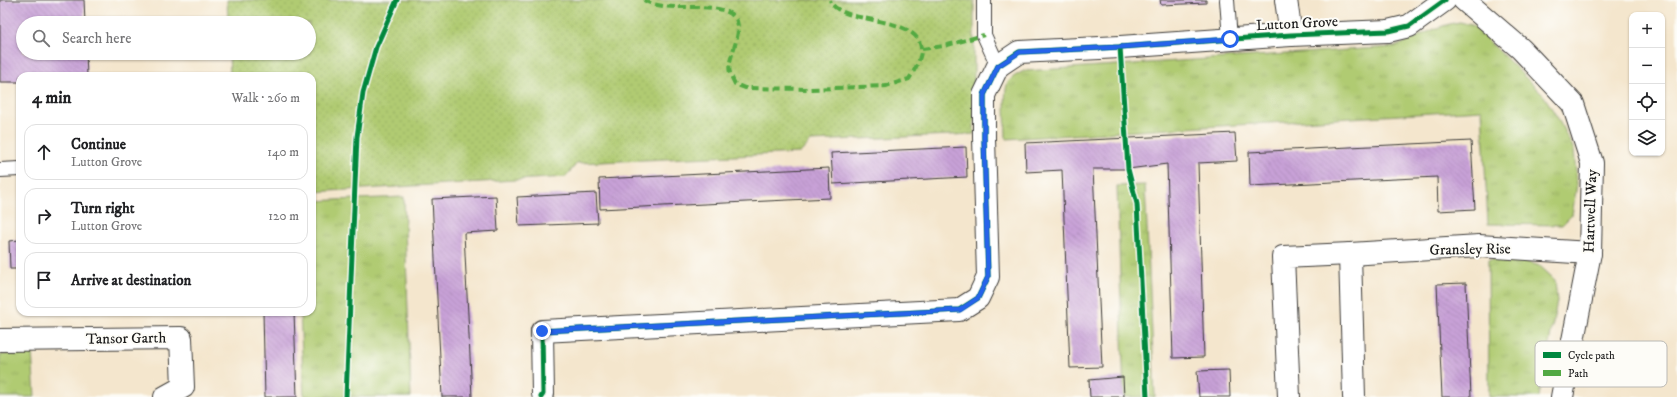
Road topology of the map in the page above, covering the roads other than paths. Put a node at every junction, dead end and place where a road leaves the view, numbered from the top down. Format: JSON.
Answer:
{"nodes":[{"id":1,"x":984,"y":0,"type":"edge"},
{"id":2,"x":1227,"y":0,"type":"edge"},
{"id":3,"x":1286,"y":0,"type":"edge"},
{"id":4,"x":1445,"y":0,"type":"edge"},
{"id":5,"x":1464,"y":0,"type":"edge"},
{"id":6,"x":1291,"y":35,"type":"junction"},
{"id":7,"x":1230,"y":39,"type":"junction"},
{"id":8,"x":998,"y":66,"type":"junction"},
{"id":9,"x":16,"y":169,"type":"edge"},
{"id":10,"x":0,"y":170,"type":"edge"},
{"id":11,"x":1350,"y":254,"type":"junction"},
{"id":12,"x":1590,"y":254,"type":"junction"},
{"id":13,"x":0,"y":340,"type":"edge"},
{"id":14,"x":1573,"y":341,"type":"edge"},
{"id":15,"x":1564,"y":387,"type":"edge"},
{"id":16,"x":543,"y":394,"type":"dead end"},
{"id":17,"x":165,"y":397,"type":"edge"},
{"id":18,"x":1289,"y":397,"type":"edge"},
{"id":19,"x":1354,"y":397,"type":"edge"},
{"id":20,"x":1562,"y":397,"type":"edge"}],
"edges":[{"from":1,"to":8,"type":"lane"},
{"from":2,"to":7,"type":"lane"},
{"from":3,"to":6,"type":"street"},
{"from":4,"to":6,"type":"street","name":"Lutton Grove"},
{"from":5,"to":12,"type":"street","name":"Hartwell Way"},
{"from":6,"to":7,"type":"street","name":"Lutton Grove"},
{"from":7,"to":8,"type":"street","name":"Lutton Grove"},
{"from":8,"to":16,"type":"street"},
{"from":9,"to":10,"type":"lane"},
{"from":11,"to":12,"type":"street","name":"Gransley Rise"},
{"from":11,"to":18,"type":"street","name":"Gransley Rise"},
{"from":11,"to":19,"type":"street"},
{"from":12,"to":14,"type":"street","name":"Hartwell Way"},
{"from":13,"to":17,"type":"street","name":"Tansor Garth"},
{"from":15,"to":20,"type":"street","name":"Hartwell Way"}]}
